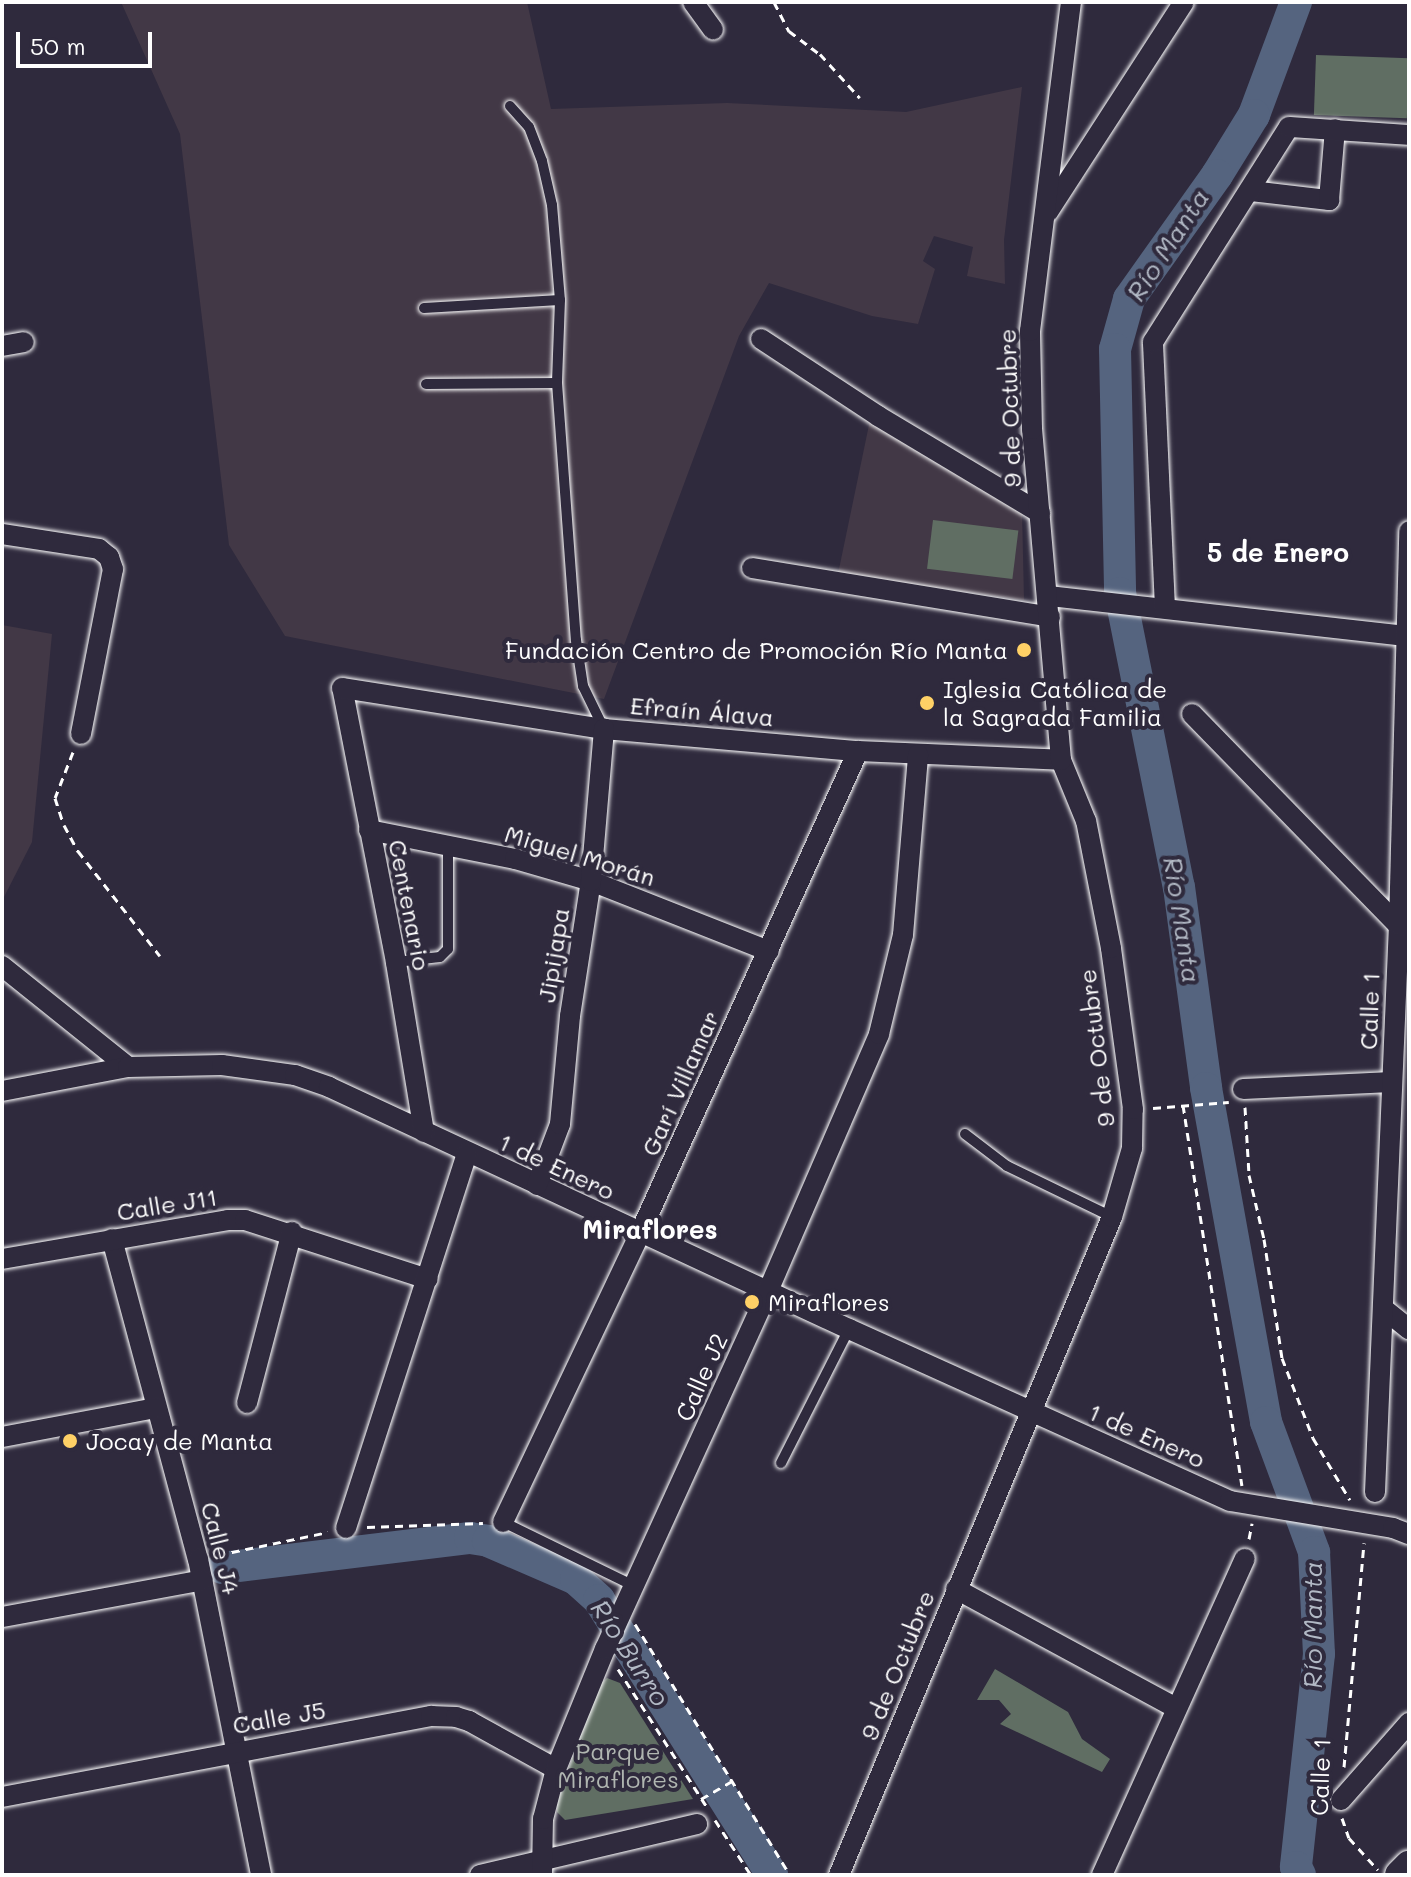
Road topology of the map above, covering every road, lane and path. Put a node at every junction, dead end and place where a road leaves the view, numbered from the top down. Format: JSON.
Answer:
{"nodes":[{"id":1,"x":693,"y":2,"type":"edge"},
{"id":2,"x":774,"y":2,"type":"edge"},
{"id":3,"x":1071,"y":2,"type":"edge"},
{"id":4,"x":1184,"y":2,"type":"edge"},
{"id":5,"x":713,"y":30,"type":"dead end"},
{"id":6,"x":860,"y":98,"type":"dead end"},
{"id":7,"x":510,"y":106,"type":"dead end"},
{"id":8,"x":1335,"y":129,"type":"junction"},
{"id":9,"x":1409,"y":135,"type":"edge"},
{"id":10,"x":1251,"y":191,"type":"junction"},
{"id":11,"x":1046,"y":216,"type":"junction"},
{"id":12,"x":560,"y":300,"type":"junction"},
{"id":13,"x":424,"y":308,"type":"dead end"},
{"id":14,"x":761,"y":339,"type":"dead end"},
{"id":15,"x":24,"y":342,"type":"dead end"},
{"id":16,"x":2,"y":346,"type":"edge"},
{"id":17,"x":557,"y":383,"type":"junction"},
{"id":18,"x":426,"y":384,"type":"dead end"},
{"id":19,"x":1040,"y":513,"type":"junction"},
{"id":20,"x":1409,"y":531,"type":"edge"},
{"id":21,"x":2,"y":534,"type":"edge"},
{"id":22,"x":752,"y":568,"type":"dead end"},
{"id":23,"x":1049,"y":596,"type":"junction"},
{"id":24,"x":1157,"y":607,"type":"junction"},
{"id":25,"x":1050,"y":617,"type":"junction"},
{"id":26,"x":1407,"y":636,"type":"edge"},
{"id":27,"x":1407,"y":676,"type":"edge"},
{"id":28,"x":342,"y":688,"type":"joint"},
{"id":29,"x":1192,"y":714,"type":"dead end"},
{"id":30,"x":604,"y":729,"type":"junction"},
{"id":31,"x":81,"y":734,"type":"joint"},
{"id":32,"x":858,"y":751,"type":"junction"},
{"id":33,"x":918,"y":755,"type":"junction"},
{"id":34,"x":1061,"y":760,"type":"junction"},
{"id":35,"x":369,"y":830,"type":"junction"},
{"id":36,"x":448,"y":845,"type":"junction"},
{"id":37,"x":591,"y":881,"type":"junction"},
{"id":38,"x":1404,"y":930,"type":"edge"},
{"id":39,"x":769,"y":951,"type":"junction"},
{"id":40,"x":160,"y":956,"type":"dead end"},
{"id":41,"x":396,"y":962,"type":"junction"},
{"id":42,"x":2,"y":966,"type":"edge"},
{"id":43,"x":128,"y":1067,"type":"junction"},
{"id":44,"x":1392,"y":1082,"type":"junction"},
{"id":45,"x":2,"y":1091,"type":"edge"},
{"id":46,"x":1244,"y":1095,"type":"junction"},
{"id":47,"x":1183,"y":1105,"type":"junction"},
{"id":48,"x":1133,"y":1109,"type":"junction"},
{"id":49,"x":424,"y":1132,"type":"junction"},
{"id":50,"x":965,"y":1134,"type":"dead end"},
{"id":51,"x":467,"y":1154,"type":"junction"},
{"id":52,"x":537,"y":1185,"type":"junction"},
{"id":53,"x":1112,"y":1217,"type":"junction"},
{"id":54,"x":292,"y":1232,"type":"junction"},
{"id":55,"x":640,"y":1233,"type":"junction"},
{"id":56,"x":112,"y":1239,"type":"junction"},
{"id":57,"x":2,"y":1259,"type":"edge"},
{"id":58,"x":428,"y":1279,"type":"junction"},
{"id":59,"x":768,"y":1291,"type":"junction"},
{"id":60,"x":1384,"y":1309,"type":"junction"},
{"id":61,"x":849,"y":1329,"type":"junction"},
{"id":62,"x":1409,"y":1329,"type":"edge"},
{"id":63,"x":247,"y":1403,"type":"dead end"},
{"id":64,"x":156,"y":1408,"type":"junction"},
{"id":65,"x":1031,"y":1412,"type":"junction"},
{"id":66,"x":2,"y":1437,"type":"edge"},
{"id":67,"x":781,"y":1463,"type":"dead end"},
{"id":68,"x":1375,"y":1492,"type":"dead end"},
{"id":69,"x":1255,"y":1507,"type":"junction"},
{"id":70,"x":503,"y":1522,"type":"joint"},
{"id":71,"x":1360,"y":1522,"type":"junction"},
{"id":72,"x":346,"y":1528,"type":"dead end"},
{"id":73,"x":1409,"y":1534,"type":"edge"},
{"id":74,"x":1245,"y":1559,"type":"joint"},
{"id":75,"x":203,"y":1580,"type":"junction"},
{"id":76,"x":635,"y":1586,"type":"junction"},
{"id":77,"x":956,"y":1589,"type":"junction"},
{"id":78,"x":625,"y":1607,"type":"junction"},
{"id":79,"x":2,"y":1617,"type":"edge"},
{"id":80,"x":605,"y":1649,"type":"junction"},
{"id":81,"x":1176,"y":1708,"type":"junction"},
{"id":82,"x":1409,"y":1723,"type":"edge"},
{"id":83,"x":238,"y":1751,"type":"junction"},
{"id":84,"x":556,"y":1769,"type":"junction"},
{"id":85,"x":732,"y":1781,"type":"junction"},
{"id":86,"x":2,"y":1797,"type":"edge"},
{"id":87,"x":701,"y":1799,"type":"junction"},
{"id":88,"x":1341,"y":1800,"type":"junction"},
{"id":89,"x":706,"y":1817,"type":"junction"},
{"id":90,"x":1409,"y":1866,"type":"edge"},
{"id":91,"x":541,"y":1869,"type":"edge"},
{"id":92,"x":261,"y":1875,"type":"edge"},
{"id":93,"x":480,"y":1875,"type":"edge"},
{"id":94,"x":751,"y":1875,"type":"edge"},
{"id":95,"x":790,"y":1875,"type":"edge"},
{"id":96,"x":839,"y":1875,"type":"edge"},
{"id":97,"x":1102,"y":1875,"type":"edge"},
{"id":98,"x":1383,"y":1875,"type":"edge"},
{"id":99,"x":1400,"y":1875,"type":"edge"}],
"edges":[{"from":1,"to":5,"type":"street"},
{"from":2,"to":6,"type":"path"},
{"from":3,"to":11,"type":"street","name":"9 de Octubre"},
{"from":4,"to":11,"type":"street","name":"9 de Octubre"},
{"from":7,"to":12,"type":"lane"},
{"from":8,"to":9,"type":"street"},
{"from":8,"to":10,"type":"street"},
{"from":8,"to":10,"type":"street"},
{"from":10,"to":24,"type":"street"},
{"from":11,"to":19,"type":"street","name":"9 de Octubre"},
{"from":12,"to":13,"type":"lane"},
{"from":12,"to":17,"type":"lane"},
{"from":14,"to":19,"type":"street"},
{"from":15,"to":16,"type":"street"},
{"from":17,"to":18,"type":"lane"},
{"from":17,"to":30,"type":"lane"},
{"from":19,"to":23,"type":"street","name":"9 de Octubre"},
{"from":20,"to":26,"type":"street","name":"Calle 1"},
{"from":21,"to":31,"type":"street"},
{"from":22,"to":25,"type":"street"},
{"from":23,"to":24,"type":"street"},
{"from":23,"to":25,"type":"street","name":"9 de Octubre"},
{"from":24,"to":26,"type":"street"},
{"from":25,"to":34,"type":"street","name":"9 de Octubre"},
{"from":26,"to":27,"type":"street","name":"Calle 1"},
{"from":27,"to":38,"type":"street","name":"Calle 1"},
{"from":28,"to":30,"type":"street","name":"Efraín Álava"},
{"from":28,"to":35,"type":"street","name":"Centenario"},
{"from":29,"to":38,"type":"street"},
{"from":30,"to":32,"type":"street","name":"Efraín Álava"},
{"from":30,"to":37,"type":"street","name":"Jipijapa"},
{"from":31,"to":40,"type":"path"},
{"from":32,"to":33,"type":"street","name":"Efraín Álava"},
{"from":32,"to":39,"type":"street","name":"Garí Villamar"},
{"from":33,"to":34,"type":"street","name":"Efraín Álava"},
{"from":33,"to":59,"type":"street","name":"Calle J2"},
{"from":34,"to":48,"type":"street","name":"9 de Octubre"},
{"from":35,"to":36,"type":"street","name":"Miguel Morán"},
{"from":35,"to":41,"type":"street","name":"Centenario"},
{"from":36,"to":37,"type":"street","name":"Miguel Morán"},
{"from":36,"to":41,"type":"lane"},
{"from":37,"to":39,"type":"street","name":"Miguel Morán"},
{"from":37,"to":52,"type":"street","name":"Jipijapa"},
{"from":38,"to":44,"type":"street","name":"Calle 1"},
{"from":39,"to":55,"type":"street","name":"Garí Villamar"},
{"from":41,"to":49,"type":"street","name":"Centenario"},
{"from":42,"to":43,"type":"street"},
{"from":43,"to":45,"type":"street","name":"1 de Enero"},
{"from":43,"to":49,"type":"street","name":"1 de Enero"},
{"from":44,"to":46,"type":"street"},
{"from":44,"to":60,"type":"street","name":"Calle 1"},
{"from":46,"to":47,"type":"path"},
{"from":46,"to":71,"type":"path"},
{"from":47,"to":48,"type":"path"},
{"from":47,"to":69,"type":"path"},
{"from":48,"to":53,"type":"street","name":"9 de Octubre"},
{"from":49,"to":51,"type":"street","name":"1 de Enero"},
{"from":50,"to":53,"type":"lane"},
{"from":51,"to":52,"type":"street","name":"1 de Enero"},
{"from":51,"to":58,"type":"street"},
{"from":52,"to":55,"type":"street","name":"1 de Enero"},
{"from":53,"to":65,"type":"street","name":"9 de Octubre"},
{"from":54,"to":56,"type":"street","name":"Calle J11"},
{"from":54,"to":58,"type":"street","name":"Calle J11"},
{"from":54,"to":63,"type":"street"},
{"from":55,"to":59,"type":"street","name":"1 de Enero"},
{"from":55,"to":70,"type":"street","name":"Garí Villamar"},
{"from":56,"to":57,"type":"street","name":"Calle J11"},
{"from":56,"to":64,"type":"street","name":"Calle J4"},
{"from":58,"to":72,"type":"street"},
{"from":59,"to":61,"type":"street","name":"1 de Enero"},
{"from":59,"to":76,"type":"street","name":"Calle J2"},
{"from":60,"to":62,"type":"street"},
{"from":60,"to":68,"type":"street","name":"Calle 1"},
{"from":61,"to":65,"type":"street","name":"1 de Enero"},
{"from":61,"to":67,"type":"lane"},
{"from":64,"to":66,"type":"street"},
{"from":64,"to":75,"type":"street","name":"Calle J4"},
{"from":65,"to":69,"type":"street","name":"1 de Enero"},
{"from":65,"to":77,"type":"street","name":"9 de Octubre"},
{"from":69,"to":71,"type":"street","name":"1 de Enero"},
{"from":69,"to":74,"type":"path"},
{"from":70,"to":76,"type":"lane"},
{"from":71,"to":73,"type":"street","name":"1 de Enero"},
{"from":71,"to":88,"type":"path","name":"Calle 1"},
{"from":74,"to":81,"type":"street"},
{"from":75,"to":79,"type":"street"},
{"from":75,"to":83,"type":"street","name":"Calle J4"},
{"from":76,"to":78,"type":"street","name":"Calle J2"},
{"from":77,"to":81,"type":"street"},
{"from":77,"to":96,"type":"street","name":"9 de Octubre"},
{"from":78,"to":80,"type":"street","name":"Calle J2"},
{"from":78,"to":85,"type":"path"},
{"from":80,"to":84,"type":"street","name":"Calle J2"},
{"from":80,"to":87,"type":"path"},
{"from":81,"to":97,"type":"street"},
{"from":82,"to":88,"type":"street"},
{"from":83,"to":84,"type":"street","name":"Calle J5"},
{"from":83,"to":86,"type":"street","name":"Calle J5"},
{"from":83,"to":92,"type":"street","name":"Calle J4"},
{"from":84,"to":91,"type":"street","name":"Calle J2"},
{"from":85,"to":87,"type":"path"},
{"from":85,"to":95,"type":"path"},
{"from":87,"to":89,"type":"path"},
{"from":88,"to":98,"type":"path","name":"Calle 1"},
{"from":89,"to":91,"type":"street"},
{"from":89,"to":94,"type":"path"},
{"from":90,"to":99,"type":"street"},
{"from":91,"to":93,"type":"street"}]}
